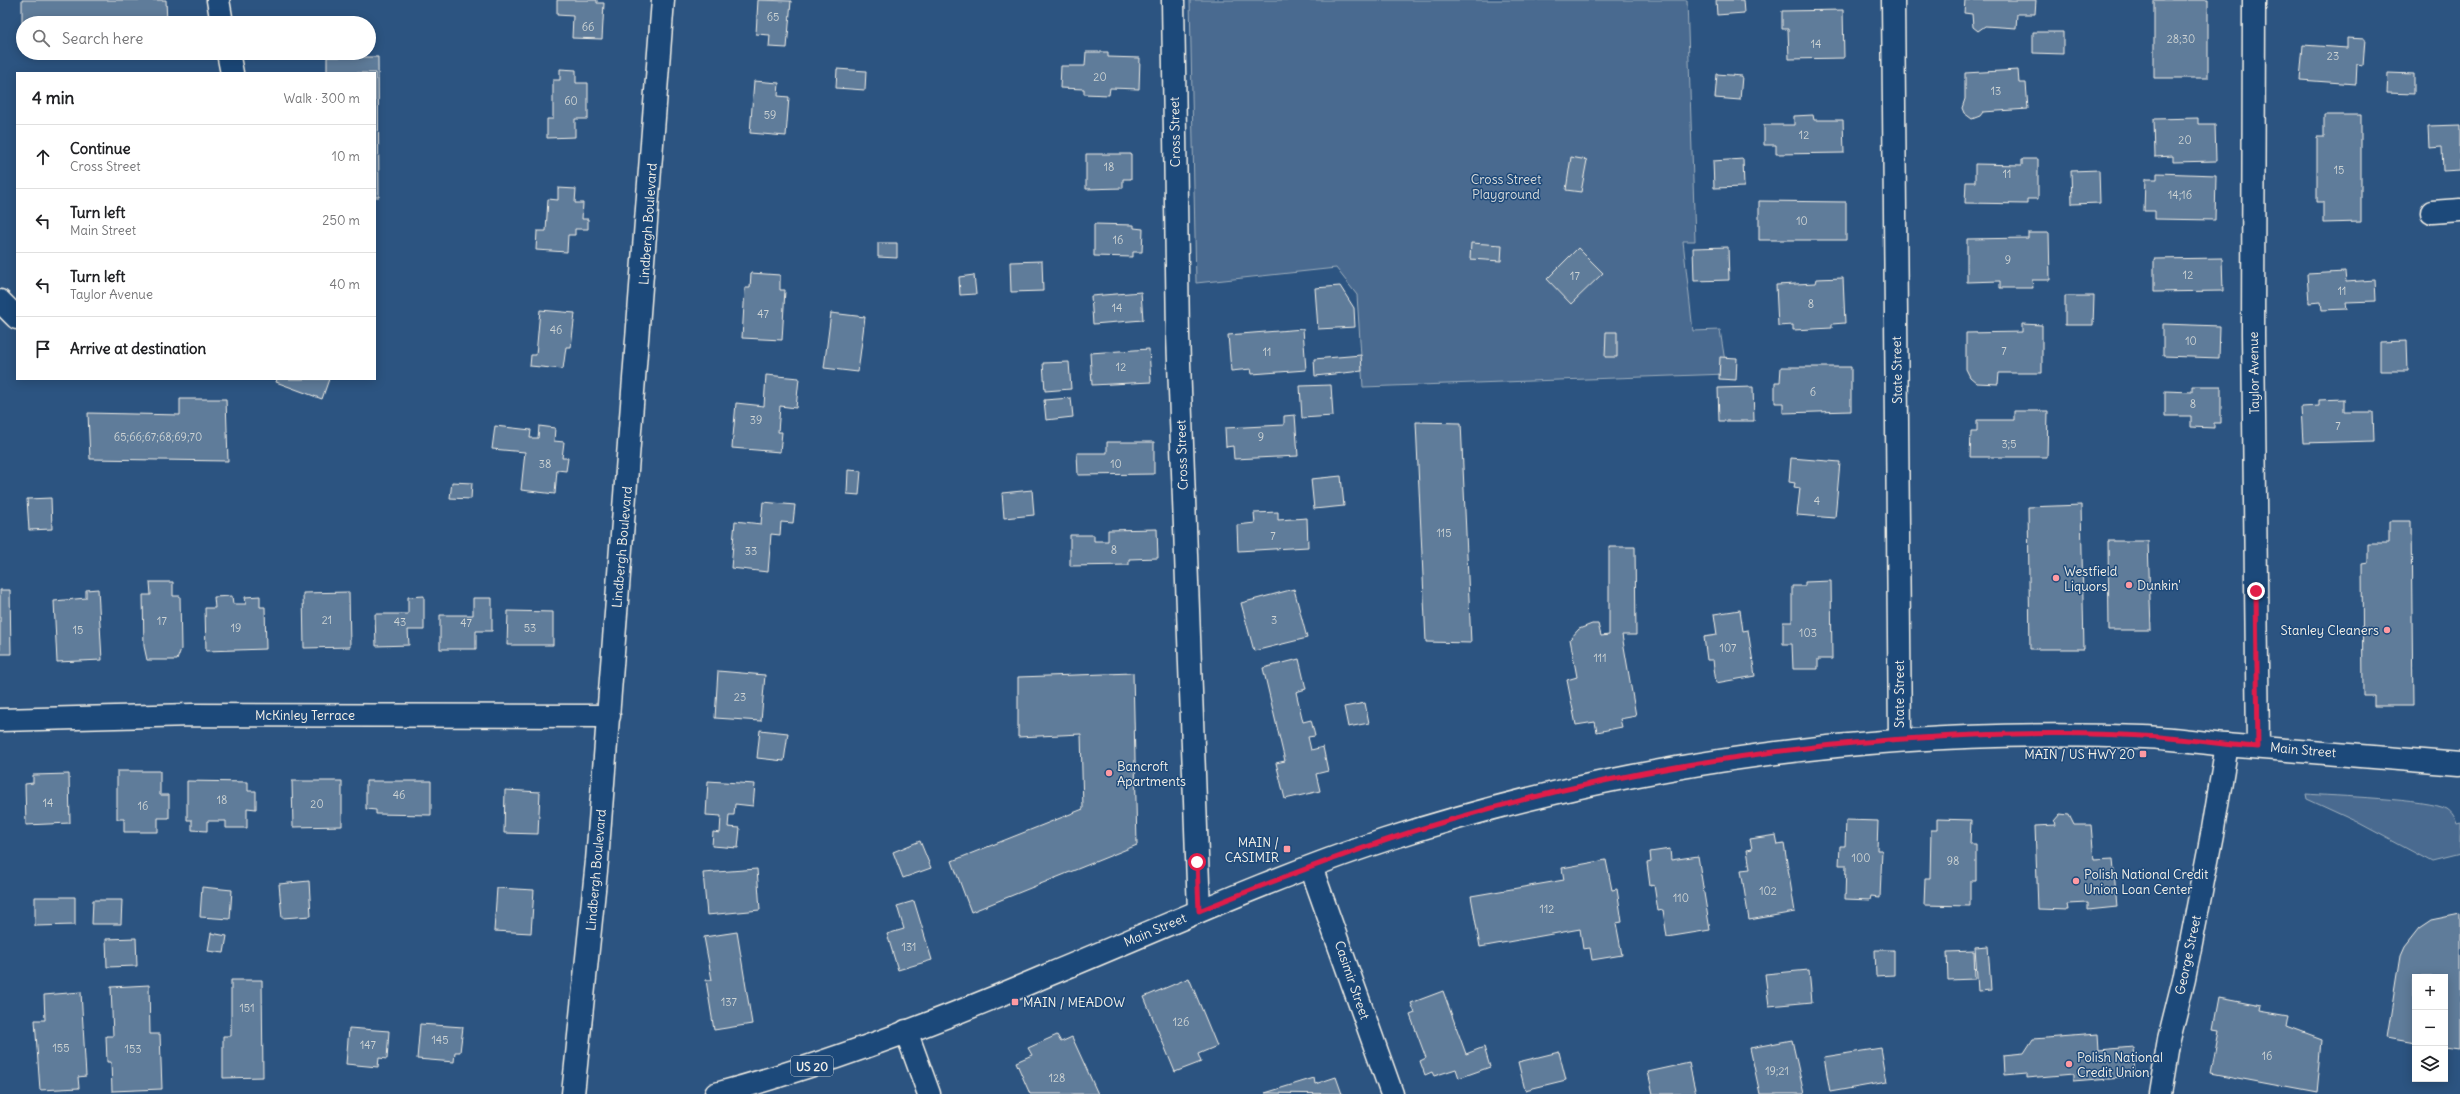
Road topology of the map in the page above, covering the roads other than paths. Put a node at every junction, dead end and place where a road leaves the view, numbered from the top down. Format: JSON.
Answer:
{"nodes":[{"id":1,"x":218,"y":0,"type":"edge"},
{"id":2,"x":663,"y":0,"type":"edge"},
{"id":3,"x":1172,"y":0,"type":"edge"},
{"id":4,"x":1893,"y":0,"type":"edge"},
{"id":5,"x":2254,"y":0,"type":"edge"},
{"id":6,"x":221,"y":16,"type":"edge"},
{"id":7,"x":229,"y":60,"type":"edge"},
{"id":8,"x":232,"y":72,"type":"edge"},
{"id":9,"x":2460,"y":210,"type":"edge"},
{"id":10,"x":2432,"y":212,"type":"dead end"},
{"id":11,"x":0,"y":301,"type":"edge"},
{"id":12,"x":16,"y":317,"type":"edge"},
{"id":13,"x":609,"y":716,"type":"junction"},
{"id":14,"x":0,"y":720,"type":"edge"},
{"id":15,"x":1900,"y":740,"type":"junction"},
{"id":16,"x":2227,"y":745,"type":"junction"},
{"id":17,"x":2258,"y":747,"type":"junction"},
{"id":18,"x":2460,"y":764,"type":"edge"},
{"id":19,"x":1311,"y":867,"type":"junction"},
{"id":20,"x":1199,"y":911,"type":"junction"},
{"id":21,"x":906,"y":1031,"type":"junction"},
{"id":22,"x":573,"y":1094,"type":"edge"},
{"id":23,"x":716,"y":1094,"type":"edge"},
{"id":24,"x":929,"y":1094,"type":"edge"},
{"id":25,"x":1392,"y":1094,"type":"edge"},
{"id":26,"x":2160,"y":1094,"type":"edge"}],
"edges":[{"from":1,"to":6,"type":"street"},
{"from":2,"to":13,"type":"street","name":"Lindbergh Boulevard"},
{"from":3,"to":20,"type":"street","name":"Cross Street"},
{"from":4,"to":15,"type":"street","name":"State Street"},
{"from":5,"to":17,"type":"street","name":"Taylor Avenue"},
{"from":7,"to":8,"type":"street"},
{"from":9,"to":10,"type":"street"},
{"from":11,"to":12,"type":"street"},
{"from":13,"to":14,"type":"street","name":"McKinley Terrace"},
{"from":13,"to":22,"type":"street","name":"Lindbergh Boulevard"},
{"from":15,"to":16,"type":"street","name":"Main Street","number":"US 20"},
{"from":15,"to":19,"type":"street","name":"Main Street","number":"US 20"},
{"from":16,"to":17,"type":"street","name":"Main Street","number":"US 20"},
{"from":16,"to":26,"type":"street","name":"George Street"},
{"from":17,"to":18,"type":"street","name":"Main Street","number":"US 20"},
{"from":19,"to":20,"type":"street","name":"Main Street","number":"US 20"},
{"from":19,"to":25,"type":"street","name":"Casimir Street"},
{"from":20,"to":21,"type":"street","name":"Main Street","number":"US 20"},
{"from":21,"to":23,"type":"street","name":"Main Street","number":"US 20"},
{"from":21,"to":24,"type":"street"}]}
